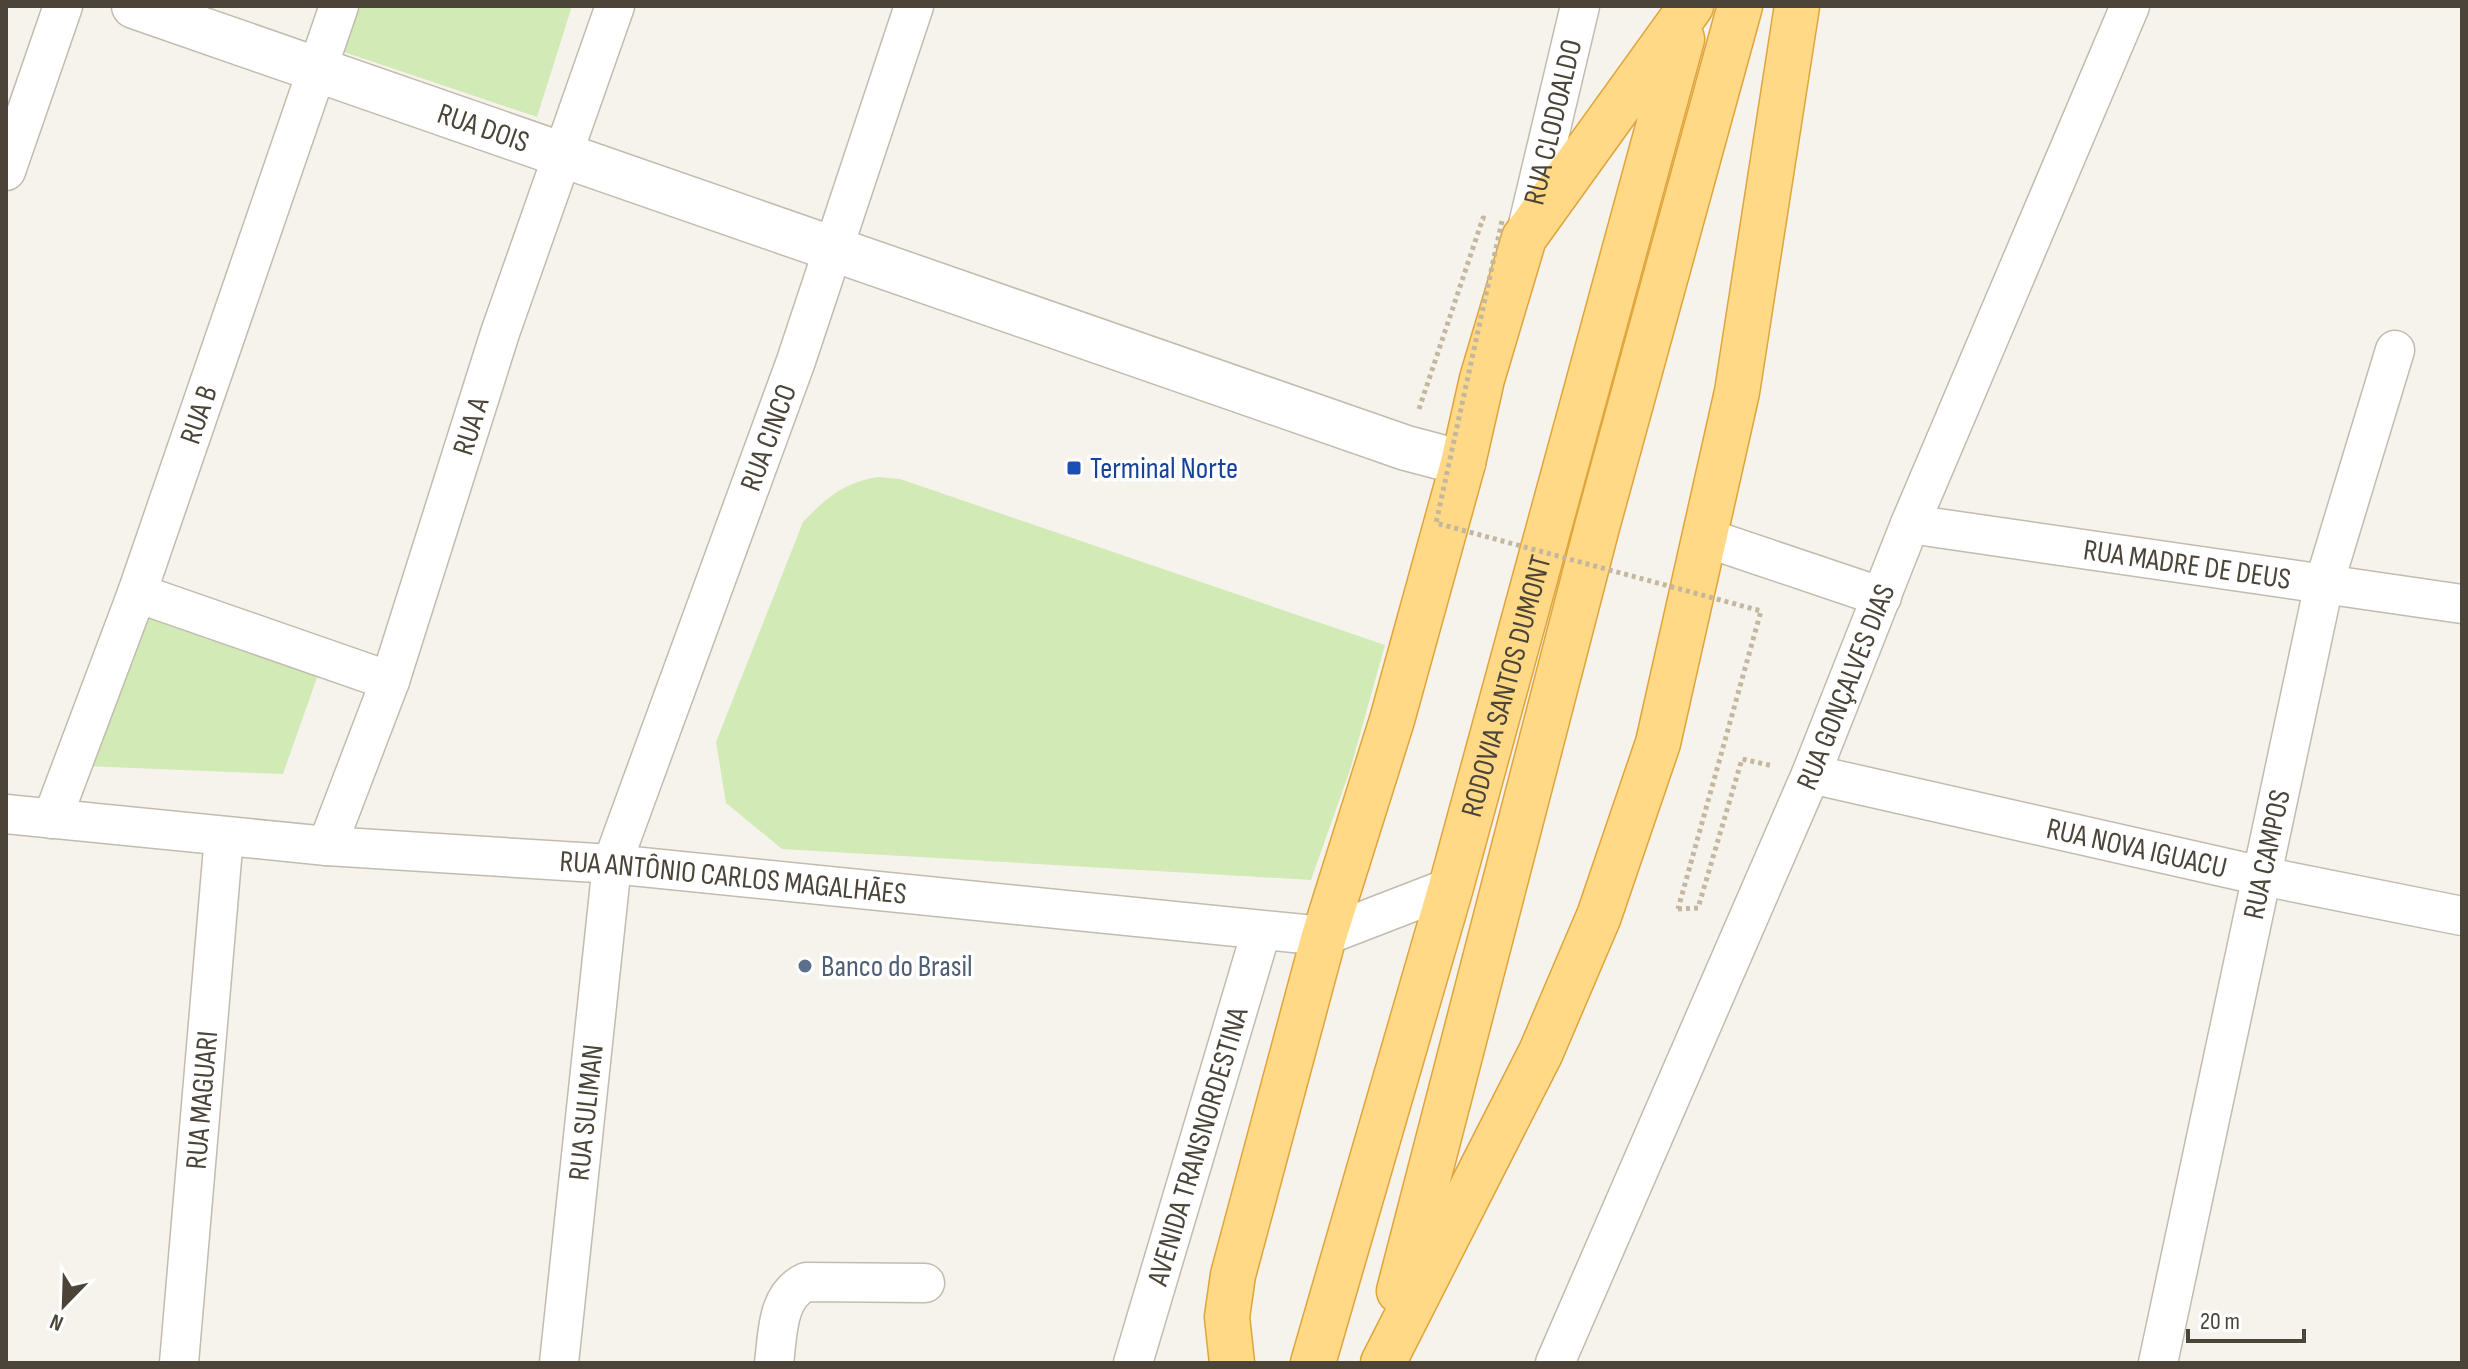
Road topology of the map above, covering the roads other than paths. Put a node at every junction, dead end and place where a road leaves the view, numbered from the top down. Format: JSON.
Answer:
{"nodes":[{"id":1,"x":63,"y":6,"type":"edge"},
{"id":2,"x":134,"y":6,"type":"edge"},
{"id":3,"x":339,"y":6,"type":"edge"},
{"id":4,"x":615,"y":6,"type":"edge"},
{"id":5,"x":914,"y":6,"type":"edge"},
{"id":6,"x":1580,"y":6,"type":"edge"},
{"id":7,"x":1691,"y":6,"type":"edge"},
{"id":8,"x":1740,"y":6,"type":"edge"},
{"id":9,"x":1797,"y":6,"type":"edge"},
{"id":10,"x":2130,"y":6,"type":"edge"},
{"id":11,"x":316,"y":70,"type":"junction"},
{"id":12,"x":562,"y":157,"type":"junction"},
{"id":13,"x":6,"y":171,"type":"edge"},
{"id":14,"x":1513,"y":230,"type":"junction"},
{"id":15,"x":831,"y":251,"type":"junction"},
{"id":16,"x":2395,"y":350,"type":"dead end"},
{"id":17,"x":1463,"y":463,"type":"junction"},
{"id":18,"x":1910,"y":524,"type":"junction"},
{"id":19,"x":1704,"y":537,"type":"junction"},
{"id":20,"x":2324,"y":584,"type":"junction"},
{"id":21,"x":137,"y":593,"type":"junction"},
{"id":22,"x":1882,"y":597,"type":"junction"},
{"id":23,"x":2462,"y":604,"type":"edge"},
{"id":24,"x":390,"y":681,"type":"junction"},
{"id":25,"x":1811,"y":774,"type":"junction"},
{"id":26,"x":6,"y":814,"type":"edge"},
{"id":27,"x":52,"y":819,"type":"junction"},
{"id":28,"x":224,"y":836,"type":"junction"},
{"id":29,"x":327,"y":846,"type":"junction"},
{"id":30,"x":612,"y":864,"type":"junction"},
{"id":31,"x":2262,"y":876,"type":"junction"},
{"id":32,"x":1451,"y":887,"type":"junction"},
{"id":33,"x":2462,"y":916,"type":"edge"},
{"id":34,"x":1261,"y":932,"type":"junction"},
{"id":35,"x":1324,"y":936,"type":"junction"},
{"id":36,"x":925,"y":1283,"type":"dead end"},
{"id":37,"x":179,"y":1363,"type":"edge"},
{"id":38,"x":559,"y":1363,"type":"edge"},
{"id":39,"x":774,"y":1363,"type":"edge"},
{"id":40,"x":1133,"y":1363,"type":"edge"},
{"id":41,"x":1232,"y":1363,"type":"edge"},
{"id":42,"x":1313,"y":1363,"type":"edge"},
{"id":43,"x":1382,"y":1363,"type":"edge"},
{"id":44,"x":1555,"y":1363,"type":"edge"},
{"id":45,"x":2158,"y":1363,"type":"edge"}],
"edges":[{"from":1,"to":13,"type":"street"},
{"from":2,"to":11,"type":"street","name":"RUA DOIS"},
{"from":3,"to":11,"type":"street","name":"RUA B"},
{"from":4,"to":12,"type":"street","name":"RUA A"},
{"from":5,"to":15,"type":"street","name":"RUA CINCO"},
{"from":6,"to":14,"type":"street","name":"RUA CLODOALDO"},
{"from":7,"to":14,"type":"highway"},
{"from":7,"to":32,"type":"highway","name":"RODOVIA SANTOS DUMONT"},
{"from":8,"to":43,"type":"highway","name":"RODOVIA SANTOS DUMONT"},
{"from":9,"to":19,"type":"highway"},
{"from":10,"to":18,"type":"street","name":"RUA GONÇALVES DIAS"},
{"from":11,"to":12,"type":"street","name":"RUA DOIS"},
{"from":11,"to":21,"type":"street","name":"RUA B"},
{"from":12,"to":15,"type":"street","name":"RUA DOIS"},
{"from":12,"to":24,"type":"street","name":"RUA A"},
{"from":14,"to":17,"type":"highway"},
{"from":15,"to":17,"type":"street","name":"RUA DOIS"},
{"from":15,"to":30,"type":"street","name":"RUA CINCO"},
{"from":16,"to":20,"type":"street","name":"RUA CAMPOS"},
{"from":17,"to":35,"type":"highway"},
{"from":18,"to":20,"type":"street","name":"RUA MADRE DE DEUS"},
{"from":18,"to":22,"type":"street","name":"RUA GONÇALVES DIAS"},
{"from":19,"to":22,"type":"street"},
{"from":19,"to":43,"type":"highway"},
{"from":20,"to":23,"type":"street","name":"RUA MADRE DE DEUS"},
{"from":20,"to":31,"type":"street","name":"RUA CAMPOS"},
{"from":21,"to":24,"type":"street"},
{"from":21,"to":27,"type":"street","name":"RUA B"},
{"from":22,"to":25,"type":"street","name":"RUA GONÇALVES DIAS"},
{"from":24,"to":29,"type":"street","name":"RUA A"},
{"from":25,"to":31,"type":"street","name":"RUA NOVA IGUACU"},
{"from":25,"to":44,"type":"street","name":"RUA GONÇALVES DIAS"},
{"from":26,"to":27,"type":"street","name":"RUA ANTÔNIO CARLOS MAGALHÃES"},
{"from":27,"to":28,"type":"street","name":"RUA ANTÔNIO CARLOS MAGALHÃES"},
{"from":28,"to":29,"type":"street","name":"RUA ANTÔNIO CARLOS MAGALHÃES"},
{"from":28,"to":37,"type":"street","name":"RUA MAGUARI"},
{"from":29,"to":30,"type":"street","name":"RUA ANTÔNIO CARLOS MAGALHÃES"},
{"from":30,"to":34,"type":"street","name":"RUA ANTÔNIO CARLOS MAGALHÃES"},
{"from":30,"to":38,"type":"street","name":"RUA SULIMAN"},
{"from":31,"to":33,"type":"street","name":"RUA NOVA IGUACU"},
{"from":31,"to":45,"type":"street","name":"RUA CAMPOS"},
{"from":32,"to":35,"type":"street","name":"RUA ANTÔNIO CARLOS MAGALHÃES"},
{"from":32,"to":42,"type":"highway","name":"RODOVIA SANTOS DUMONT"},
{"from":34,"to":35,"type":"street","name":"RUA ANTÔNIO CARLOS MAGALHÃES"},
{"from":34,"to":40,"type":"street","name":"AVENIDA TRANSNORDESTINA"},
{"from":35,"to":41,"type":"highway"},
{"from":36,"to":39,"type":"street"}]}
